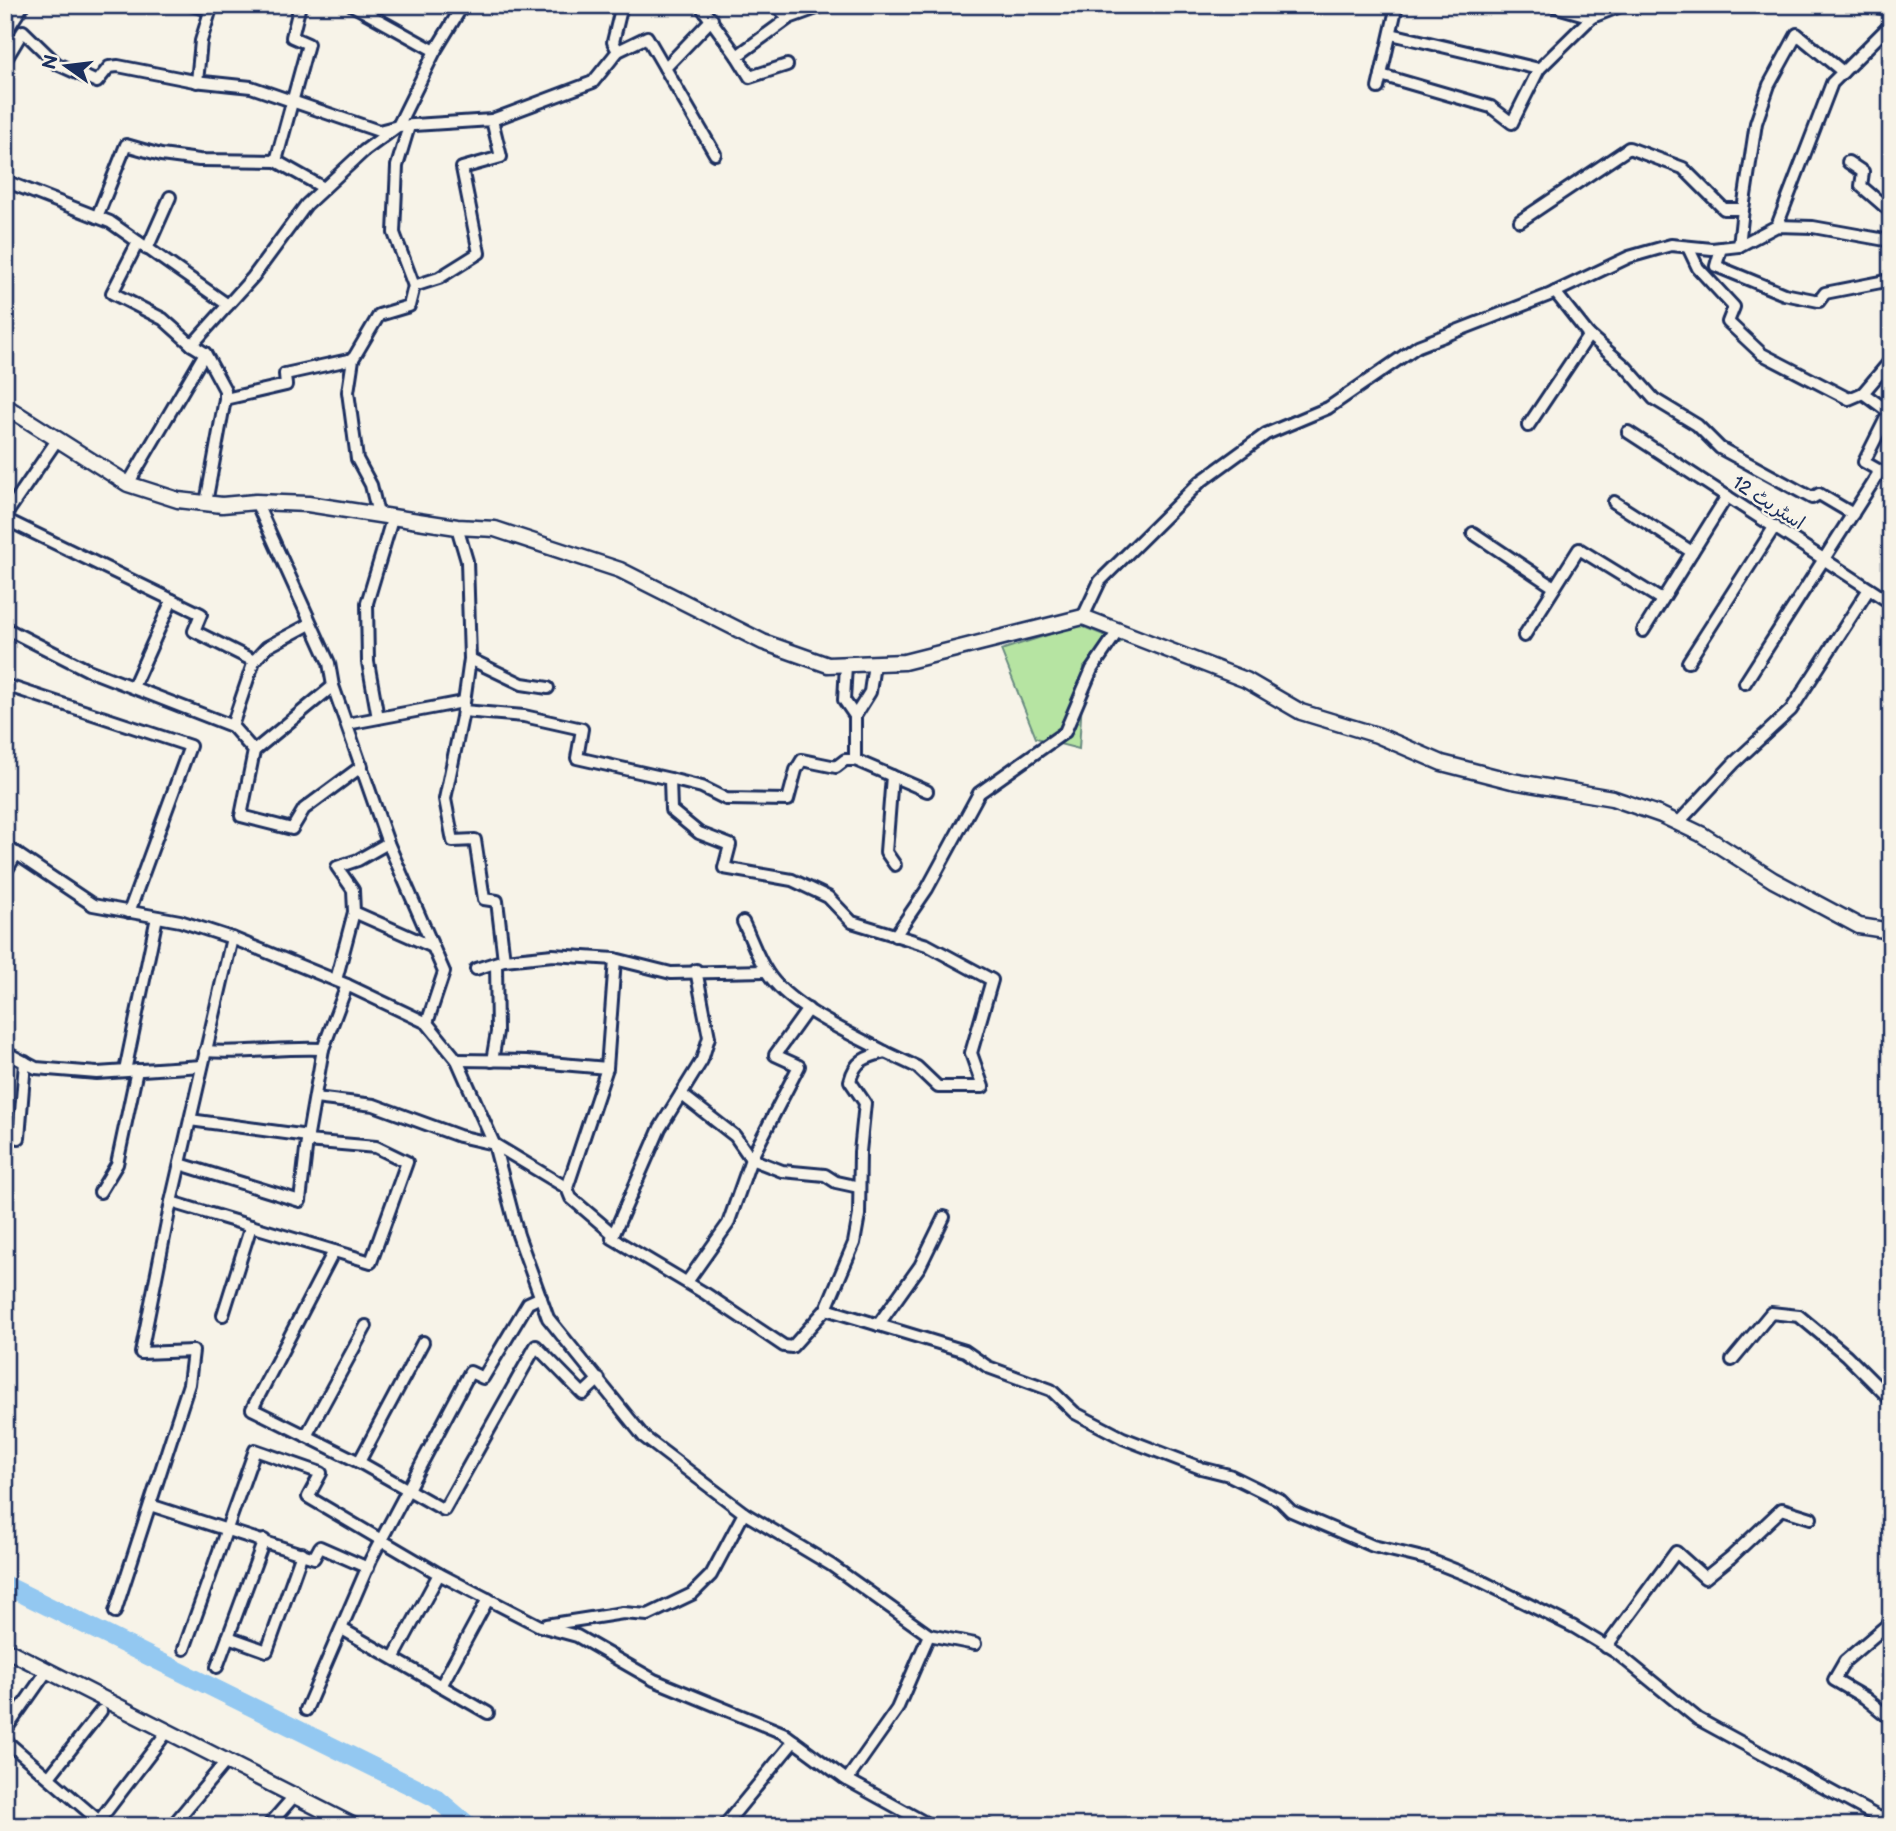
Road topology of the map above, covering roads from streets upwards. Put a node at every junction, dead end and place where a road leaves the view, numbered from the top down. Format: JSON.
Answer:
{"nodes":[{"id":1,"x":23,"y":5,"type":"edge"},
{"id":2,"x":191,"y":5,"type":"edge"},
{"id":3,"x":300,"y":5,"type":"edge"},
{"id":4,"x":352,"y":5,"type":"edge"},
{"id":5,"x":463,"y":5,"type":"edge"},
{"id":6,"x":622,"y":5,"type":"edge"},
{"id":7,"x":701,"y":5,"type":"edge"},
{"id":8,"x":775,"y":5,"type":"edge"},
{"id":9,"x":824,"y":5,"type":"edge"},
{"id":10,"x":1397,"y":5,"type":"edge"},
{"id":11,"x":1550,"y":5,"type":"edge"},
{"id":12,"x":1625,"y":5,"type":"edge"},
{"id":13,"x":1644,"y":5,"type":"edge"},
{"id":14,"x":1858,"y":5,"type":"edge"},
{"id":15,"x":211,"y":8,"type":"edge"},
{"id":16,"x":1891,"y":9,"type":"edge"},
{"id":17,"x":1592,"y":17,"type":"junction"},
{"id":18,"x":789,"y":18,"type":"junction"},
{"id":19,"x":712,"y":19,"type":"junction"},
{"id":20,"x":8,"y":23,"type":"edge"},
{"id":21,"x":1891,"y":24,"type":"edge"},
{"id":22,"x":23,"y":31,"type":"junction"},
{"id":23,"x":1391,"y":34,"type":"junction"},
{"id":24,"x":435,"y":51,"type":"junction"},
{"id":25,"x":618,"y":51,"type":"junction"},
{"id":26,"x":737,"y":56,"type":"junction"},
{"id":27,"x":5,"y":61,"type":"edge"},
{"id":28,"x":787,"y":65,"type":"dead end"},
{"id":29,"x":665,"y":68,"type":"junction"},
{"id":30,"x":1539,"y":69,"type":"junction"},
{"id":31,"x":1843,"y":72,"type":"junction"},
{"id":32,"x":1381,"y":75,"type":"junction"},
{"id":33,"x":197,"y":82,"type":"junction"},
{"id":34,"x":1378,"y":88,"type":"dead end"},
{"id":35,"x":293,"y":101,"type":"junction"},
{"id":36,"x":492,"y":120,"type":"junction"},
{"id":37,"x":404,"y":126,"type":"junction"},
{"id":38,"x":715,"y":154,"type":"dead end"},
{"id":39,"x":276,"y":161,"type":"junction"},
{"id":40,"x":1848,"y":162,"type":"dead end"},
{"id":41,"x":5,"y":181,"type":"edge"},
{"id":42,"x":324,"y":188,"type":"junction"},
{"id":43,"x":170,"y":197,"type":"dead end"},
{"id":44,"x":1743,"y":209,"type":"junction"},
{"id":45,"x":1891,"y":212,"type":"edge"},
{"id":46,"x":97,"y":217,"type":"junction"},
{"id":47,"x":1520,"y":221,"type":"dead end"},
{"id":48,"x":1777,"y":226,"type":"junction"},
{"id":49,"x":1891,"y":241,"type":"edge"},
{"id":50,"x":142,"y":245,"type":"junction"},
{"id":51,"x":1739,"y":246,"type":"junction"},
{"id":52,"x":1688,"y":247,"type":"junction"},
{"id":53,"x":1721,"y":248,"type":"junction"},
{"id":54,"x":1891,"y":281,"type":"edge"},
{"id":55,"x":414,"y":286,"type":"junction"},
{"id":56,"x":1555,"y":292,"type":"junction"},
{"id":57,"x":228,"y":306,"type":"junction"},
{"id":58,"x":1589,"y":335,"type":"junction"},
{"id":59,"x":192,"y":345,"type":"junction"},
{"id":60,"x":205,"y":353,"type":"junction"},
{"id":61,"x":352,"y":359,"type":"junction"},
{"id":62,"x":1891,"y":360,"type":"edge"},
{"id":63,"x":1863,"y":393,"type":"junction"},
{"id":64,"x":225,"y":399,"type":"junction"},
{"id":65,"x":5,"y":406,"type":"edge"},
{"id":66,"x":1528,"y":426,"type":"dead end"},
{"id":67,"x":1628,"y":432,"type":"dead end"},
{"id":68,"x":57,"y":440,"type":"junction"},
{"id":69,"x":128,"y":484,"type":"junction"},
{"id":70,"x":1727,"y":496,"type":"junction"},
{"id":71,"x":256,"y":502,"type":"junction"},
{"id":72,"x":1615,"y":502,"type":"dead end"},
{"id":73,"x":206,"y":503,"type":"junction"},
{"id":74,"x":378,"y":514,"type":"junction"},
{"id":75,"x":1853,"y":514,"type":"junction"},
{"id":76,"x":393,"y":516,"type":"junction"},
{"id":77,"x":5,"y":517,"type":"edge"},
{"id":78,"x":1775,"y":526,"type":"junction"},
{"id":79,"x":457,"y":527,"type":"junction"},
{"id":80,"x":1473,"y":533,"type":"dead end"},
{"id":81,"x":1692,"y":552,"type":"junction"},
{"id":82,"x":1825,"y":560,"type":"junction"},
{"id":83,"x":1554,"y":587,"type":"junction"},
{"id":84,"x":1869,"y":589,"type":"junction"},
{"id":85,"x":172,"y":600,"type":"junction"},
{"id":86,"x":1662,"y":600,"type":"junction"},
{"id":87,"x":1891,"y":603,"type":"edge"},
{"id":88,"x":1083,"y":617,"type":"junction"},
{"id":89,"x":310,"y":624,"type":"junction"},
{"id":90,"x":5,"y":628,"type":"edge"},
{"id":91,"x":1118,"y":631,"type":"junction"},
{"id":92,"x":1643,"y":631,"type":"dead end"},
{"id":93,"x":1524,"y":636,"type":"dead end"},
{"id":94,"x":470,"y":659,"type":"junction"},
{"id":95,"x":254,"y":661,"type":"junction"},
{"id":96,"x":1688,"y":662,"type":"dead end"},
{"id":97,"x":874,"y":664,"type":"junction"},
{"id":98,"x":846,"y":665,"type":"junction"},
{"id":99,"x":1745,"y":683,"type":"dead end"},
{"id":100,"x":5,"y":685,"type":"edge"},
{"id":101,"x":333,"y":686,"type":"junction"},
{"id":102,"x":133,"y":687,"type":"junction"},
{"id":103,"x":548,"y":688,"type":"dead end"},
{"id":104,"x":463,"y":706,"type":"junction"},
{"id":105,"x":855,"y":716,"type":"junction"},
{"id":106,"x":378,"y":718,"type":"junction"},
{"id":107,"x":347,"y":724,"type":"junction"},
{"id":108,"x":232,"y":726,"type":"junction"},
{"id":109,"x":254,"y":751,"type":"junction"},
{"id":110,"x":855,"y":760,"type":"junction"},
{"id":111,"x":362,"y":766,"type":"junction"},
{"id":112,"x":892,"y":776,"type":"junction"},
{"id":113,"x":670,"y":779,"type":"junction"},
{"id":114,"x":927,"y":791,"type":"dead end"},
{"id":115,"x":1678,"y":823,"type":"junction"},
{"id":116,"x":388,"y":842,"type":"junction"},
{"id":117,"x":5,"y":846,"type":"edge"},
{"id":118,"x":17,"y":853,"type":"junction"},
{"id":119,"x":895,"y":865,"type":"dead end"},
{"id":120,"x":5,"y":873,"type":"edge"},
{"id":121,"x":129,"y":912,"type":"junction"},
{"id":122,"x":354,"y":912,"type":"junction"},
{"id":123,"x":157,"y":917,"type":"junction"},
{"id":124,"x":743,"y":922,"type":"dead end"},
{"id":125,"x":1891,"y":931,"type":"edge"},
{"id":126,"x":895,"y":936,"type":"junction"},
{"id":127,"x":232,"y":938,"type":"junction"},
{"id":128,"x":433,"y":947,"type":"junction"},
{"id":129,"x":615,"y":959,"type":"junction"},
{"id":130,"x":500,"y":961,"type":"junction"},
{"id":131,"x":476,"y":969,"type":"dead end"},
{"id":132,"x":696,"y":971,"type":"junction"},
{"id":133,"x":766,"y":971,"type":"junction"},
{"id":134,"x":336,"y":980,"type":"junction"},
{"id":135,"x":347,"y":985,"type":"junction"},
{"id":136,"x":808,"y":1009,"type":"junction"},
{"id":137,"x":427,"y":1023,"type":"junction"},
{"id":138,"x":323,"y":1049,"type":"junction"},
{"id":139,"x":205,"y":1051,"type":"junction"},
{"id":140,"x":5,"y":1052,"type":"edge"},
{"id":141,"x":886,"y":1052,"type":"junction"},
{"id":142,"x":457,"y":1060,"type":"junction"},
{"id":143,"x":492,"y":1060,"type":"junction"},
{"id":144,"x":25,"y":1062,"type":"junction"},
{"id":145,"x":202,"y":1066,"type":"junction"},
{"id":146,"x":607,"y":1068,"type":"junction"},
{"id":147,"x":137,"y":1070,"type":"junction"},
{"id":148,"x":125,"y":1071,"type":"junction"},
{"id":149,"x":681,"y":1094,"type":"junction"},
{"id":150,"x":315,"y":1098,"type":"junction"},
{"id":151,"x":190,"y":1120,"type":"junction"},
{"id":152,"x":19,"y":1138,"type":"dead end"},
{"id":153,"x":307,"y":1138,"type":"junction"},
{"id":154,"x":494,"y":1144,"type":"junction"},
{"id":155,"x":751,"y":1160,"type":"junction"},
{"id":156,"x":180,"y":1164,"type":"junction"},
{"id":157,"x":859,"y":1187,"type":"junction"},
{"id":158,"x":567,"y":1188,"type":"junction"},
{"id":159,"x":100,"y":1192,"type":"dead end"},
{"id":160,"x":171,"y":1202,"type":"junction"},
{"id":161,"x":944,"y":1217,"type":"dead end"},
{"id":162,"x":251,"y":1226,"type":"junction"},
{"id":163,"x":612,"y":1233,"type":"junction"},
{"id":164,"x":334,"y":1251,"type":"junction"},
{"id":165,"x":687,"y":1282,"type":"junction"},
{"id":166,"x":541,"y":1297,"type":"junction"},
{"id":167,"x":826,"y":1309,"type":"junction"},
{"id":168,"x":223,"y":1315,"type":"dead end"},
{"id":169,"x":877,"y":1325,"type":"junction"},
{"id":170,"x":366,"y":1326,"type":"dead end"},
{"id":171,"x":423,"y":1342,"type":"dead end"},
{"id":172,"x":1732,"y":1360,"type":"dead end"},
{"id":173,"x":598,"y":1379,"type":"junction"},
{"id":174,"x":1891,"y":1400,"type":"edge"},
{"id":175,"x":306,"y":1436,"type":"junction"},
{"id":176,"x":359,"y":1462,"type":"junction"},
{"id":177,"x":410,"y":1491,"type":"junction"},
{"id":178,"x":150,"y":1505,"type":"junction"},
{"id":179,"x":744,"y":1513,"type":"junction"},
{"id":180,"x":1811,"y":1518,"type":"dead end"},
{"id":181,"x":225,"y":1527,"type":"junction"},
{"id":182,"x":383,"y":1539,"type":"junction"},
{"id":183,"x":264,"y":1541,"type":"junction"},
{"id":184,"x":302,"y":1553,"type":"junction"},
{"id":185,"x":368,"y":1568,"type":"junction"},
{"id":186,"x":439,"y":1574,"type":"junction"},
{"id":187,"x":488,"y":1599,"type":"junction"},
{"id":188,"x":115,"y":1612,"type":"dead end"},
{"id":189,"x":1891,"y":1615,"type":"edge"},
{"id":190,"x":540,"y":1626,"type":"junction"},
{"id":191,"x":342,"y":1629,"type":"junction"},
{"id":192,"x":929,"y":1635,"type":"junction"},
{"id":193,"x":228,"y":1637,"type":"junction"},
{"id":194,"x":975,"y":1644,"type":"dead end"},
{"id":195,"x":1606,"y":1647,"type":"junction"},
{"id":196,"x":5,"y":1649,"type":"edge"},
{"id":197,"x":184,"y":1649,"type":"dead end"},
{"id":198,"x":394,"y":1657,"type":"junction"},
{"id":199,"x":217,"y":1667,"type":"dead end"},
{"id":200,"x":47,"y":1671,"type":"junction"},
{"id":201,"x":441,"y":1686,"type":"junction"},
{"id":202,"x":306,"y":1710,"type":"dead end"},
{"id":203,"x":101,"y":1711,"type":"dead end"},
{"id":204,"x":488,"y":1713,"type":"dead end"},
{"id":205,"x":1891,"y":1719,"type":"edge"},
{"id":206,"x":5,"y":1731,"type":"edge"},
{"id":207,"x":167,"y":1732,"type":"junction"},
{"id":208,"x":5,"y":1740,"type":"edge"},
{"id":209,"x":794,"y":1741,"type":"junction"},
{"id":210,"x":227,"y":1760,"type":"junction"},
{"id":211,"x":49,"y":1777,"type":"junction"},
{"id":212,"x":847,"y":1780,"type":"junction"},
{"id":213,"x":296,"y":1794,"type":"junction"},
{"id":214,"x":1891,"y":1819,"type":"edge"},
{"id":215,"x":102,"y":1823,"type":"edge"},
{"id":216,"x":179,"y":1823,"type":"edge"},
{"id":217,"x":348,"y":1824,"type":"edge"},
{"id":218,"x":268,"y":1826,"type":"edge"},
{"id":219,"x":724,"y":1826,"type":"edge"},
{"id":220,"x":933,"y":1826,"type":"edge"},
{"id":221,"x":988,"y":1826,"type":"edge"}],
"edges":[{"from":1,"to":20,"type":"street"},
{"from":2,"to":15,"type":"street"},
{"from":3,"to":35,"type":"street"},
{"from":4,"to":24,"type":"street"},
{"from":5,"to":24,"type":"street"},
{"from":6,"to":25,"type":"street"},
{"from":7,"to":19,"type":"street"},
{"from":8,"to":18,"type":"street"},
{"from":9,"to":18,"type":"street"},
{"from":10,"to":23,"type":"street"},
{"from":11,"to":17,"type":"street"},
{"from":12,"to":13,"type":"street"},
{"from":12,"to":17,"type":"street"},
{"from":14,"to":16,"type":"street"},
{"from":15,"to":33,"type":"street"},
{"from":17,"to":30,"type":"street"},
{"from":18,"to":26,"type":"street"},
{"from":19,"to":26,"type":"street"},
{"from":19,"to":29,"type":"street"},
{"from":20,"to":22,"type":"street"},
{"from":21,"to":31,"type":"street"},
{"from":22,"to":27,"type":"street"},
{"from":22,"to":33,"type":"street"},
{"from":23,"to":30,"type":"street"},
{"from":23,"to":32,"type":"street"},
{"from":24,"to":37,"type":"street"},
{"from":25,"to":29,"type":"street"},
{"from":25,"to":36,"type":"street"},
{"from":26,"to":28,"type":"street"},
{"from":29,"to":38,"type":"street"},
{"from":30,"to":32,"type":"street"},
{"from":31,"to":44,"type":"street"},
{"from":31,"to":48,"type":"street"},
{"from":32,"to":34,"type":"street"},
{"from":33,"to":35,"type":"street"},
{"from":35,"to":37,"type":"street"},
{"from":35,"to":39,"type":"street"},
{"from":36,"to":37,"type":"street"},
{"from":36,"to":55,"type":"street"},
{"from":37,"to":42,"type":"street"},
{"from":37,"to":55,"type":"street"},
{"from":39,"to":42,"type":"street"},
{"from":39,"to":46,"type":"street"},
{"from":40,"to":45,"type":"street"},
{"from":41,"to":46,"type":"street"},
{"from":42,"to":57,"type":"street"},
{"from":43,"to":50,"type":"street"},
{"from":44,"to":47,"type":"street"},
{"from":44,"to":51,"type":"street"},
{"from":46,"to":50,"type":"street"},
{"from":48,"to":49,"type":"street"},
{"from":48,"to":51,"type":"street"},
{"from":50,"to":57,"type":"street"},
{"from":50,"to":59,"type":"street"},
{"from":51,"to":53,"type":"street"},
{"from":52,"to":53,"type":"street"},
{"from":52,"to":56,"type":"street"},
{"from":52,"to":63,"type":"street"},
{"from":53,"to":54,"type":"street"},
{"from":55,"to":61,"type":"street"},
{"from":56,"to":58,"type":"street"},
{"from":56,"to":88,"type":"street"},
{"from":57,"to":59,"type":"street"},
{"from":58,"to":66,"type":"street"},
{"from":58,"to":75,"type":"street"},
{"from":59,"to":60,"type":"street"},
{"from":60,"to":64,"type":"street"},
{"from":60,"to":69,"type":"street"},
{"from":61,"to":64,"type":"street"},
{"from":61,"to":74,"type":"street"},
{"from":62,"to":63,"type":"street"},
{"from":63,"to":75,"type":"street"},
{"from":64,"to":73,"type":"street"},
{"from":65,"to":68,"type":"street"},
{"from":67,"to":70,"type":"street","name":"اسٹریٹ 12"},
{"from":68,"to":69,"type":"street"},
{"from":68,"to":77,"type":"street"},
{"from":69,"to":73,"type":"street"},
{"from":70,"to":78,"type":"street","name":"اسٹریٹ 12"},
{"from":70,"to":81,"type":"street"},
{"from":71,"to":73,"type":"street"},
{"from":71,"to":74,"type":"street"},
{"from":71,"to":89,"type":"street"},
{"from":72,"to":81,"type":"street"},
{"from":74,"to":76,"type":"street"},
{"from":75,"to":82,"type":"street"},
{"from":76,"to":79,"type":"street"},
{"from":76,"to":106,"type":"street"},
{"from":77,"to":85,"type":"street"},
{"from":78,"to":82,"type":"street","name":"اسٹریٹ 12"},
{"from":78,"to":96,"type":"street"},
{"from":79,"to":94,"type":"street"},
{"from":79,"to":98,"type":"street"},
{"from":80,"to":83,"type":"street"},
{"from":81,"to":86,"type":"street"},
{"from":82,"to":84,"type":"street","name":"اسٹریٹ 12"},
{"from":82,"to":99,"type":"street"},
{"from":83,"to":86,"type":"street"},
{"from":83,"to":93,"type":"street"},
{"from":84,"to":87,"type":"street","name":"اسٹریٹ 12"},
{"from":84,"to":115,"type":"street"},
{"from":85,"to":95,"type":"street"},
{"from":85,"to":102,"type":"street"},
{"from":86,"to":92,"type":"street"},
{"from":88,"to":91,"type":"street"},
{"from":88,"to":97,"type":"street"},
{"from":89,"to":95,"type":"street"},
{"from":89,"to":101,"type":"street"},
{"from":90,"to":102,"type":"street"},
{"from":91,"to":115,"type":"street"},
{"from":91,"to":126,"type":"street"},
{"from":94,"to":103,"type":"street"},
{"from":94,"to":104,"type":"street"},
{"from":95,"to":108,"type":"street"},
{"from":97,"to":98,"type":"street"},
{"from":97,"to":105,"type":"street"},
{"from":98,"to":105,"type":"street"},
{"from":100,"to":121,"type":"street"},
{"from":101,"to":107,"type":"street"},
{"from":101,"to":109,"type":"street"},
{"from":102,"to":108,"type":"street"},
{"from":104,"to":106,"type":"street"},
{"from":104,"to":113,"type":"street"},
{"from":104,"to":130,"type":"street"},
{"from":105,"to":110,"type":"street"},
{"from":106,"to":107,"type":"street"},
{"from":107,"to":111,"type":"street"},
{"from":108,"to":109,"type":"street"},
{"from":109,"to":111,"type":"street"},
{"from":110,"to":112,"type":"street"},
{"from":110,"to":113,"type":"street"},
{"from":111,"to":116,"type":"street"},
{"from":112,"to":114,"type":"street"},
{"from":112,"to":119,"type":"street"},
{"from":113,"to":126,"type":"street"},
{"from":115,"to":125,"type":"street"},
{"from":116,"to":122,"type":"street"},
{"from":116,"to":128,"type":"street"},
{"from":117,"to":118,"type":"street"},
{"from":118,"to":120,"type":"street"},
{"from":118,"to":121,"type":"street"},
{"from":121,"to":123,"type":"street"},
{"from":122,"to":128,"type":"street"},
{"from":122,"to":134,"type":"street"},
{"from":123,"to":127,"type":"street"},
{"from":123,"to":148,"type":"street"},
{"from":124,"to":133,"type":"street"},
{"from":126,"to":141,"type":"street"},
{"from":127,"to":134,"type":"street"},
{"from":127,"to":139,"type":"street"},
{"from":128,"to":137,"type":"street"},
{"from":129,"to":130,"type":"street"},
{"from":129,"to":132,"type":"street"},
{"from":129,"to":146,"type":"street"},
{"from":130,"to":131,"type":"street"},
{"from":130,"to":143,"type":"street"},
{"from":132,"to":133,"type":"street"},
{"from":132,"to":149,"type":"street"},
{"from":133,"to":136,"type":"street"},
{"from":134,"to":135,"type":"street"},
{"from":135,"to":137,"type":"street"},
{"from":135,"to":138,"type":"street"},
{"from":136,"to":141,"type":"street"},
{"from":136,"to":155,"type":"street"},
{"from":137,"to":142,"type":"street"},
{"from":138,"to":139,"type":"street"},
{"from":138,"to":150,"type":"street"},
{"from":139,"to":145,"type":"street"},
{"from":140,"to":144,"type":"street"},
{"from":141,"to":157,"type":"street"},
{"from":142,"to":143,"type":"street"},
{"from":142,"to":154,"type":"street"},
{"from":143,"to":146,"type":"street"},
{"from":144,"to":148,"type":"street"},
{"from":144,"to":152,"type":"street"},
{"from":145,"to":147,"type":"street"},
{"from":145,"to":151,"type":"street"},
{"from":146,"to":158,"type":"street"},
{"from":147,"to":148,"type":"street"},
{"from":147,"to":159,"type":"street"},
{"from":149,"to":155,"type":"street"},
{"from":149,"to":163,"type":"street"},
{"from":150,"to":153,"type":"street"},
{"from":150,"to":154,"type":"street"},
{"from":151,"to":153,"type":"street"},
{"from":151,"to":156,"type":"street"},
{"from":153,"to":156,"type":"street"},
{"from":153,"to":164,"type":"street"},
{"from":154,"to":158,"type":"street"},
{"from":154,"to":166,"type":"street"},
{"from":155,"to":157,"type":"street"},
{"from":155,"to":165,"type":"street"},
{"from":156,"to":160,"type":"street"},
{"from":157,"to":167,"type":"street"},
{"from":158,"to":163,"type":"street"},
{"from":160,"to":162,"type":"street"},
{"from":160,"to":178,"type":"street"},
{"from":161,"to":169,"type":"street"},
{"from":162,"to":164,"type":"street"},
{"from":162,"to":168,"type":"street"},
{"from":163,"to":165,"type":"street"},
{"from":164,"to":175,"type":"street"},
{"from":165,"to":167,"type":"street"},
{"from":166,"to":173,"type":"street"},
{"from":166,"to":177,"type":"street"},
{"from":167,"to":169,"type":"street"},
{"from":169,"to":195,"type":"street"},
{"from":170,"to":175,"type":"street"},
{"from":171,"to":176,"type":"street"},
{"from":172,"to":174,"type":"street"},
{"from":173,"to":177,"type":"street"},
{"from":173,"to":179,"type":"street"},
{"from":175,"to":176,"type":"street"},
{"from":176,"to":177,"type":"street"},
{"from":177,"to":182,"type":"street"},
{"from":178,"to":181,"type":"street"},
{"from":178,"to":188,"type":"street"},
{"from":179,"to":190,"type":"street"},
{"from":179,"to":192,"type":"street"},
{"from":180,"to":195,"type":"street"},
{"from":181,"to":182,"type":"street"},
{"from":181,"to":183,"type":"street"},
{"from":181,"to":197,"type":"street"},
{"from":182,"to":185,"type":"street"},
{"from":182,"to":186,"type":"street"},
{"from":183,"to":184,"type":"street"},
{"from":183,"to":193,"type":"street"},
{"from":184,"to":185,"type":"street"},
{"from":184,"to":193,"type":"street"},
{"from":185,"to":191,"type":"street"},
{"from":186,"to":187,"type":"street"},
{"from":186,"to":198,"type":"street"},
{"from":187,"to":190,"type":"street"},
{"from":187,"to":201,"type":"street"},
{"from":189,"to":205,"type":"street"},
{"from":190,"to":209,"type":"street"},
{"from":191,"to":198,"type":"street"},
{"from":191,"to":202,"type":"street"},
{"from":192,"to":194,"type":"street"},
{"from":192,"to":212,"type":"street"},
{"from":193,"to":199,"type":"street"},
{"from":195,"to":214,"type":"street"},
{"from":196,"to":200,"type":"street"},
{"from":198,"to":201,"type":"street"},
{"from":200,"to":206,"type":"street"},
{"from":200,"to":207,"type":"street"},
{"from":201,"to":204,"type":"street"},
{"from":203,"to":211,"type":"street"},
{"from":207,"to":210,"type":"street"},
{"from":207,"to":215,"type":"street"},
{"from":208,"to":211,"type":"street"},
{"from":209,"to":212,"type":"street"},
{"from":209,"to":219,"type":"street"},
{"from":210,"to":213,"type":"street"},
{"from":210,"to":216,"type":"street"},
{"from":211,"to":215,"type":"street"},
{"from":212,"to":220,"type":"street"},
{"from":213,"to":217,"type":"street"},
{"from":213,"to":218,"type":"street"},
{"from":220,"to":221,"type":"street"}]}
